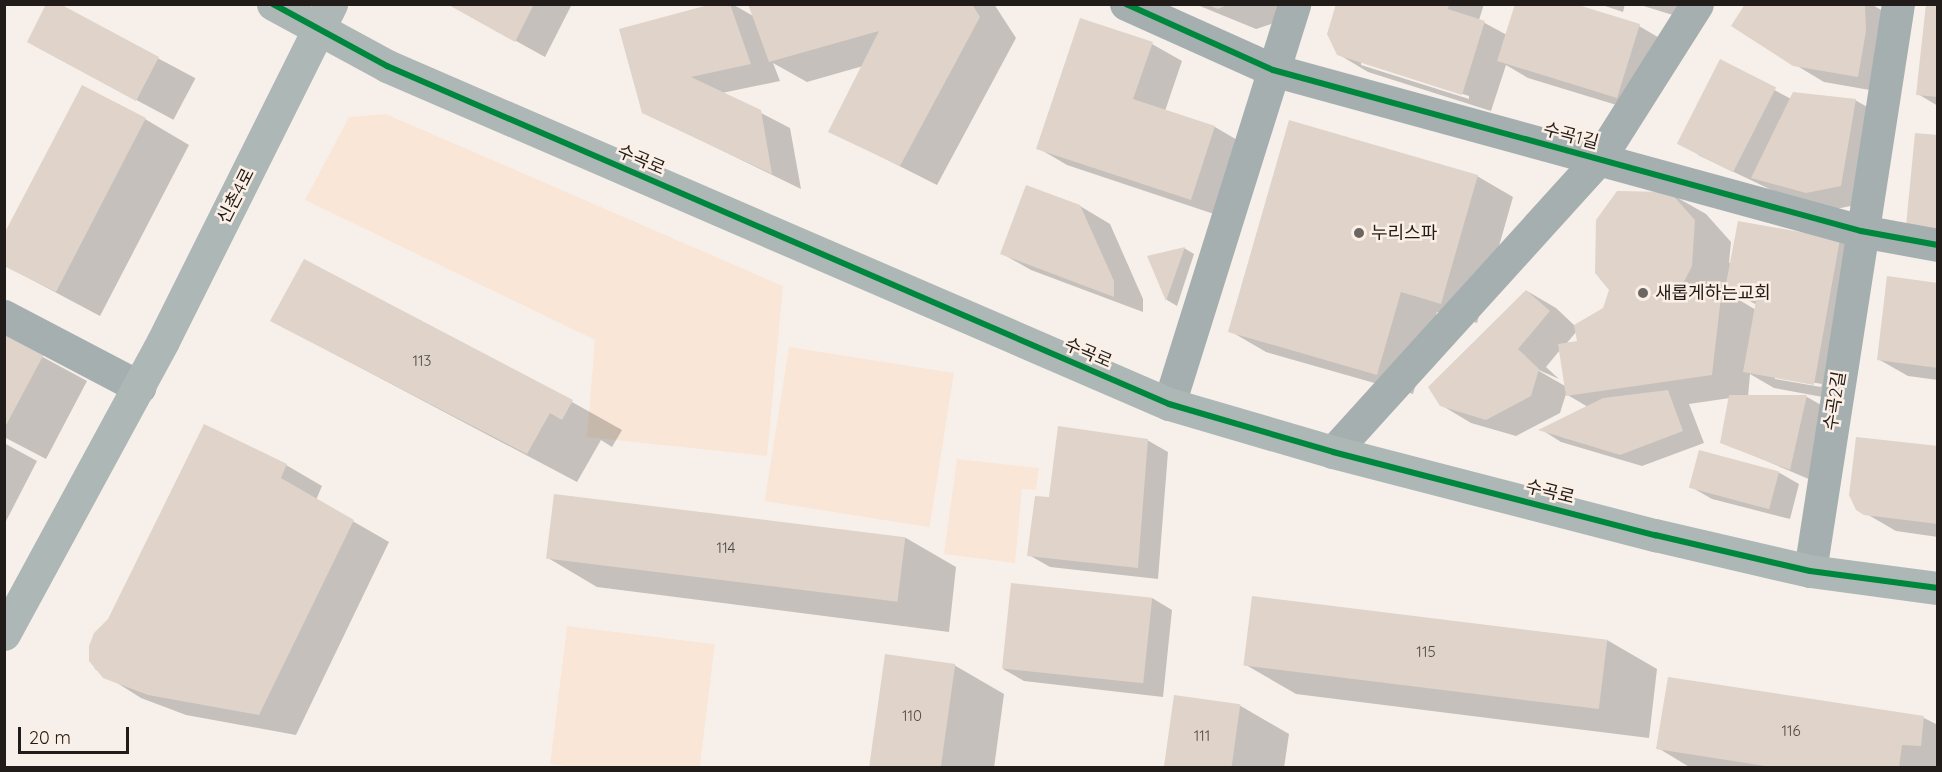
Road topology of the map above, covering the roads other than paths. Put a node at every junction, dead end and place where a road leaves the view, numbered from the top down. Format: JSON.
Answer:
{"nodes":[{"id":1,"x":273,"y":4,"type":"edge"},
{"id":2,"x":1126,"y":4,"type":"edge"},
{"id":3,"x":1294,"y":4,"type":"edge"},
{"id":4,"x":1697,"y":4,"type":"edge"},
{"id":5,"x":1898,"y":4,"type":"edge"},
{"id":6,"x":326,"y":16,"type":"edge"},
{"id":7,"x":1273,"y":70,"type":"junction"},
{"id":8,"x":1599,"y":159,"type":"junction"},
{"id":9,"x":1861,"y":231,"type":"junction"},
{"id":10,"x":1938,"y":245,"type":"edge"},
{"id":11,"x":4,"y":316,"type":"edge"},
{"id":12,"x":139,"y":387,"type":"junction"},
{"id":13,"x":1169,"y":404,"type":"junction"},
{"id":14,"x":1333,"y":452,"type":"junction"},
{"id":15,"x":1810,"y":571,"type":"junction"},
{"id":16,"x":1938,"y":588,"type":"edge"},
{"id":17,"x":6,"y":625,"type":"edge"}],
"edges":[{"from":1,"to":6,"type":"street","name":"수곡로"},
{"from":2,"to":7,"type":"street","name":"수곡1길"},
{"from":3,"to":7,"type":"street"},
{"from":4,"to":8,"type":"street"},
{"from":5,"to":9,"type":"street","name":"수곡2길"},
{"from":6,"to":12,"type":"street","name":"신촌4로"},
{"from":6,"to":13,"type":"street","name":"수곡로"},
{"from":7,"to":8,"type":"street","name":"수곡1길"},
{"from":7,"to":13,"type":"street"},
{"from":8,"to":9,"type":"street","name":"수곡1길"},
{"from":8,"to":14,"type":"street"},
{"from":9,"to":10,"type":"street"},
{"from":9,"to":15,"type":"street","name":"수곡2길"},
{"from":11,"to":12,"type":"street"},
{"from":12,"to":17,"type":"street","name":"신촌4로"},
{"from":13,"to":14,"type":"street","name":"수곡로"},
{"from":14,"to":15,"type":"street","name":"수곡로"},
{"from":15,"to":16,"type":"street","name":"수곡로"}]}
